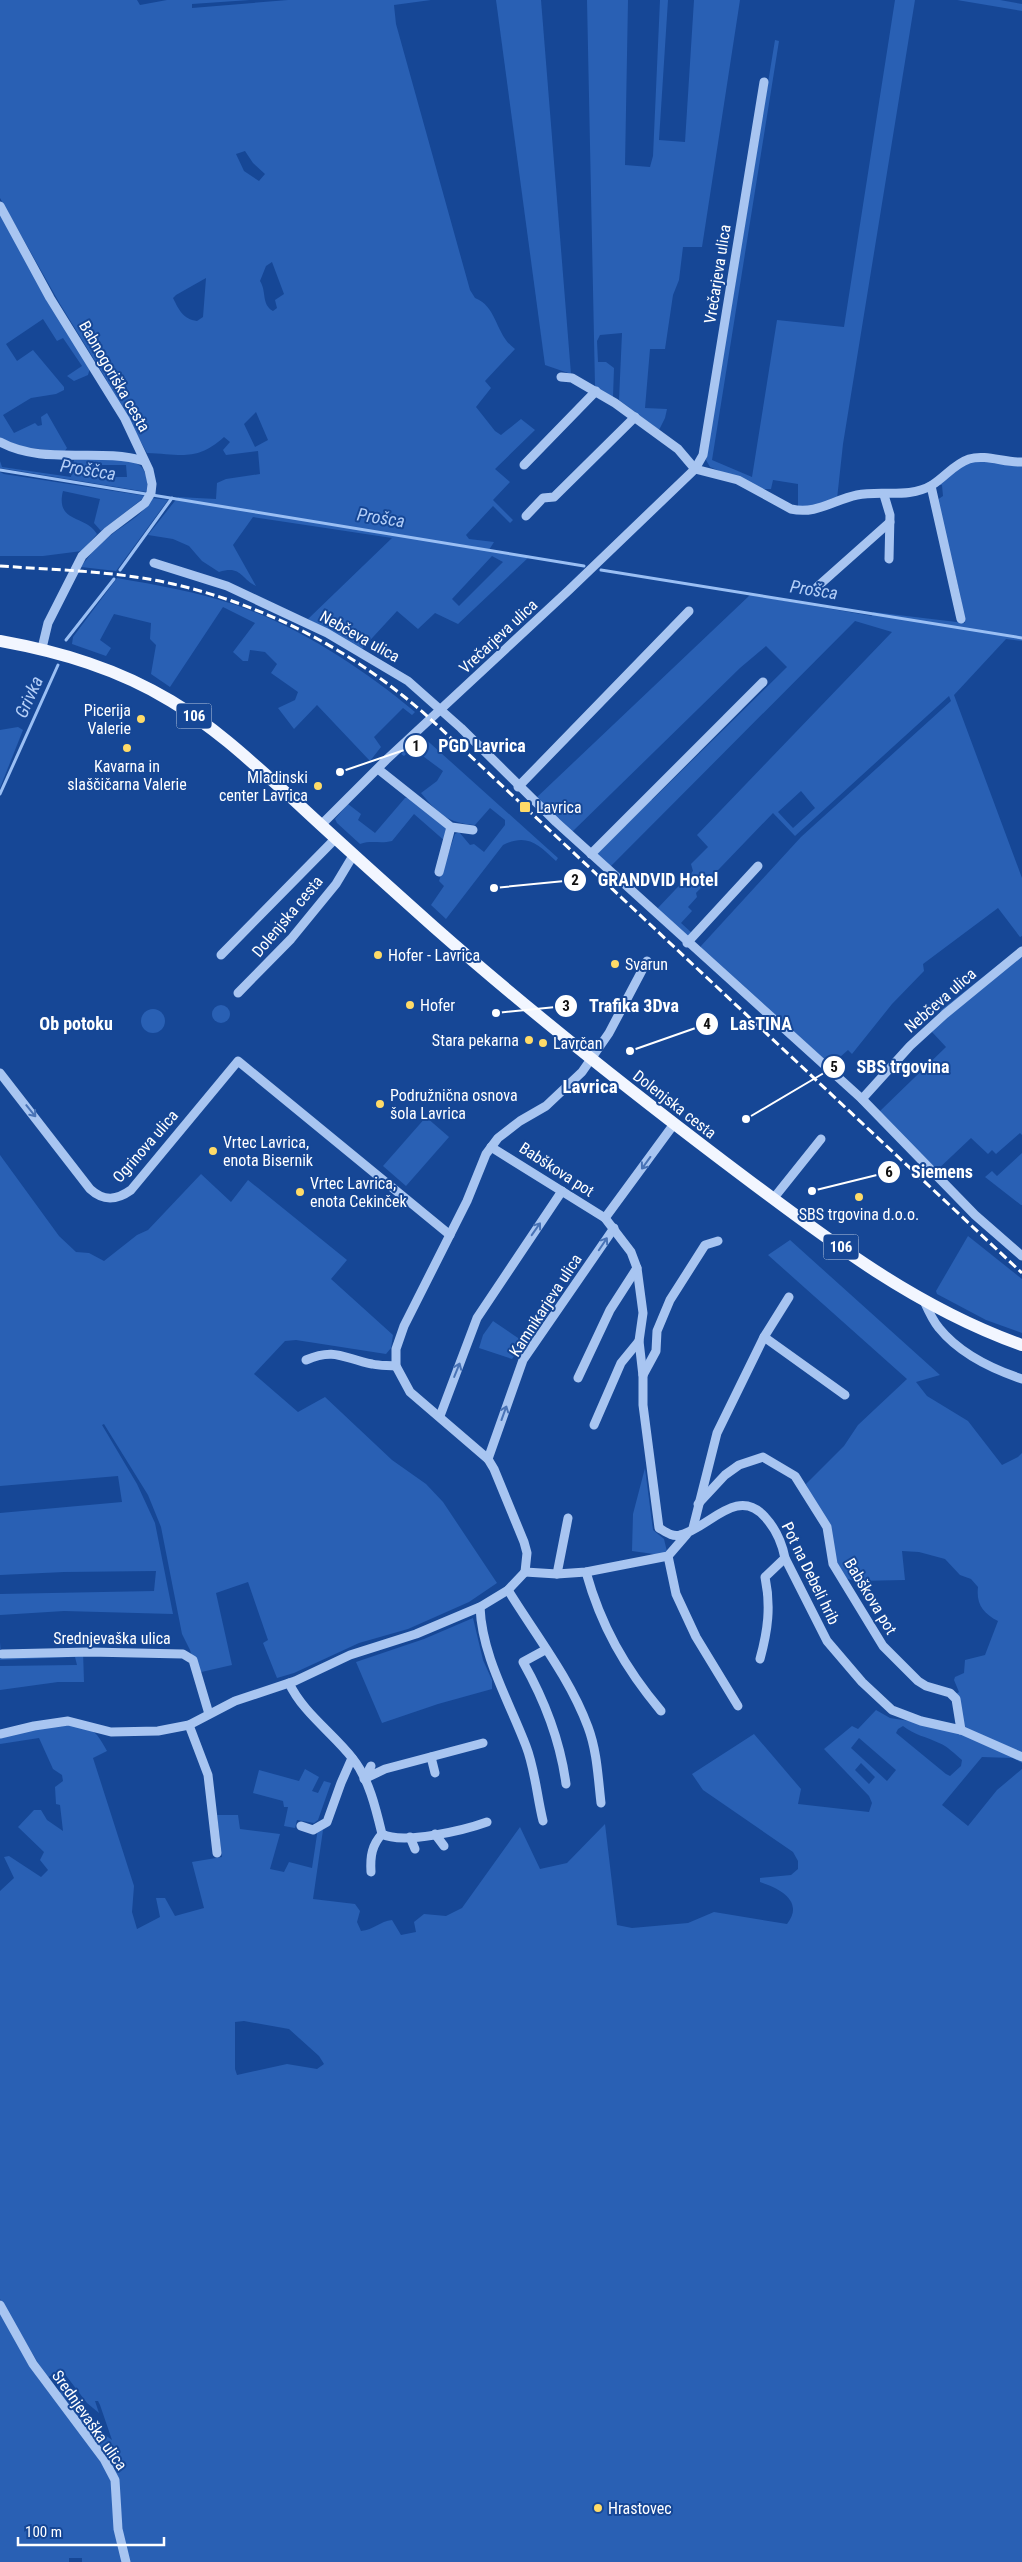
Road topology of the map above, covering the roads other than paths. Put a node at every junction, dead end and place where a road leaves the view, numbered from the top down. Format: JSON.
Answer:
{"nodes":[{"id":1,"x":764,"y":82,"type":"dead end"},
{"id":2,"x":0,"y":206,"type":"edge"},
{"id":3,"x":560,"y":377,"type":"dead end"},
{"id":4,"x":596,"y":391,"type":"junction"},
{"id":5,"x":635,"y":417,"type":"junction"},
{"id":6,"x":0,"y":442,"type":"edge"},
{"id":7,"x":144,"y":461,"type":"junction"},
{"id":8,"x":1022,"y":462,"type":"edge"},
{"id":9,"x":524,"y":464,"type":"dead end"},
{"id":10,"x":695,"y":469,"type":"junction"},
{"id":11,"x":931,"y":486,"type":"junction"},
{"id":12,"x":884,"y":494,"type":"junction"},
{"id":13,"x":526,"y":516,"type":"dead end"},
{"id":14,"x":890,"y":522,"type":"junction"},
{"id":15,"x":889,"y":559,"type":"dead end"},
{"id":16,"x":154,"y":564,"type":"dead end"},
{"id":17,"x":818,"y":587,"type":"dead end"},
{"id":18,"x":689,"y":611,"type":"dead end"},
{"id":19,"x":961,"y":619,"type":"dead end"},
{"id":20,"x":0,"y":641,"type":"edge"},
{"id":21,"x":42,"y":648,"type":"junction"},
{"id":22,"x":763,"y":682,"type":"dead end"},
{"id":23,"x":441,"y":710,"type":"junction"},
{"id":24,"x":378,"y":768,"type":"junction"},
{"id":25,"x":518,"y":787,"type":"junction"},
{"id":26,"x":321,"y":825,"type":"junction"},
{"id":27,"x":452,"y":827,"type":"junction"},
{"id":28,"x":473,"y":830,"type":"dead end"},
{"id":29,"x":336,"y":838,"type":"junction"},
{"id":30,"x":354,"y":854,"type":"junction"},
{"id":31,"x":591,"y":854,"type":"junction"},
{"id":32,"x":758,"y":866,"type":"dead end"},
{"id":33,"x":439,"y":872,"type":"dead end"},
{"id":34,"x":687,"y":943,"type":"junction"},
{"id":35,"x":1022,"y":951,"type":"edge"},
{"id":36,"x":221,"y":955,"type":"dead end"},
{"id":37,"x":648,"y":961,"type":"dead end"},
{"id":38,"x":238,"y":993,"type":"dead end"},
{"id":39,"x":592,"y":1059,"type":"junction"},
{"id":40,"x":0,"y":1073,"type":"edge"},
{"id":41,"x":862,"y":1099,"type":"junction"},
{"id":42,"x":674,"y":1124,"type":"junction"},
{"id":43,"x":821,"y":1139,"type":"dead end"},
{"id":44,"x":491,"y":1147,"type":"junction"},
{"id":45,"x":562,"y":1191,"type":"junction"},
{"id":46,"x":774,"y":1199,"type":"junction"},
{"id":47,"x":605,"y":1218,"type":"junction"},
{"id":48,"x":614,"y":1228,"type":"junction"},
{"id":49,"x":450,"y":1236,"type":"junction"},
{"id":50,"x":718,"y":1241,"type":"dead end"},
{"id":51,"x":1022,"y":1256,"type":"edge"},
{"id":52,"x":637,"y":1268,"type":"junction"},
{"id":53,"x":789,"y":1297,"type":"dead end"},
{"id":54,"x":924,"y":1301,"type":"junction"},
{"id":55,"x":764,"y":1337,"type":"junction"},
{"id":56,"x":639,"y":1341,"type":"junction"},
{"id":57,"x":1022,"y":1345,"type":"edge"},
{"id":58,"x":306,"y":1360,"type":"dead end"},
{"id":59,"x":396,"y":1366,"type":"junction"},
{"id":60,"x":643,"y":1376,"type":"junction"},
{"id":61,"x":578,"y":1378,"type":"dead end"},
{"id":62,"x":1022,"y":1379,"type":"edge"},
{"id":63,"x":845,"y":1395,"type":"dead end"},
{"id":64,"x":440,"y":1416,"type":"junction"},
{"id":65,"x":594,"y":1424,"type":"dead end"},
{"id":66,"x":488,"y":1459,"type":"junction"},
{"id":67,"x":698,"y":1504,"type":"junction"},
{"id":68,"x":568,"y":1518,"type":"dead end"},
{"id":69,"x":693,"y":1528,"type":"junction"},
{"id":70,"x":668,"y":1556,"type":"junction"},
{"id":71,"x":785,"y":1558,"type":"junction"},
{"id":72,"x":525,"y":1572,"type":"junction"},
{"id":73,"x":586,"y":1572,"type":"junction"},
{"id":74,"x":556,"y":1574,"type":"junction"},
{"id":75,"x":508,"y":1590,"type":"junction"},
{"id":76,"x":480,"y":1607,"type":"junction"},
{"id":77,"x":545,"y":1650,"type":"junction"},
{"id":78,"x":2,"y":1654,"type":"dead end"},
{"id":79,"x":760,"y":1659,"type":"dead end"},
{"id":80,"x":289,"y":1682,"type":"junction"},
{"id":81,"x":738,"y":1706,"type":"dead end"},
{"id":82,"x":661,"y":1712,"type":"dead end"},
{"id":83,"x":209,"y":1714,"type":"junction"},
{"id":84,"x":189,"y":1725,"type":"junction"},
{"id":85,"x":961,"y":1730,"type":"junction"},
{"id":86,"x":0,"y":1734,"type":"edge"},
{"id":87,"x":483,"y":1742,"type":"dead end"},
{"id":88,"x":431,"y":1756,"type":"junction"},
{"id":89,"x":352,"y":1758,"type":"junction"},
{"id":90,"x":1022,"y":1758,"type":"edge"},
{"id":91,"x":371,"y":1766,"type":"dead end"},
{"id":92,"x":435,"y":1773,"type":"dead end"},
{"id":93,"x":364,"y":1779,"type":"junction"},
{"id":94,"x":566,"y":1784,"type":"dead end"},
{"id":95,"x":601,"y":1803,"type":"dead end"},
{"id":96,"x":543,"y":1821,"type":"dead end"},
{"id":97,"x":487,"y":1822,"type":"dead end"},
{"id":98,"x":301,"y":1826,"type":"dead end"},
{"id":99,"x":382,"y":1834,"type":"junction"},
{"id":100,"x":435,"y":1834,"type":"junction"},
{"id":101,"x":410,"y":1837,"type":"junction"},
{"id":102,"x":444,"y":1846,"type":"dead end"},
{"id":103,"x":415,"y":1848,"type":"dead end"},
{"id":104,"x":218,"y":1854,"type":"dead end"},
{"id":105,"x":371,"y":1872,"type":"dead end"},
{"id":106,"x":0,"y":2305,"type":"edge"},
{"id":107,"x":126,"y":2562,"type":"edge"}],
"edges":[{"from":1,"to":10,"type":"street","name":"Vrečarjeva ulica"},
{"from":2,"to":7,"type":"street","name":"Babnogoriška cesta"},
{"from":3,"to":4,"type":"street"},
{"from":4,"to":5,"type":"street"},
{"from":4,"to":9,"type":"street"},
{"from":5,"to":10,"type":"street"},
{"from":5,"to":13,"type":"street"},
{"from":6,"to":7,"type":"street","name":"Babnogoriška cesta"},
{"from":7,"to":21,"type":"street"},
{"from":8,"to":11,"type":"street"},
{"from":10,"to":12,"type":"street"},
{"from":10,"to":23,"type":"street","name":"Vrečarjeva ulica"},
{"from":11,"to":12,"type":"street"},
{"from":11,"to":19,"type":"street"},
{"from":12,"to":14,"type":"street"},
{"from":14,"to":15,"type":"street"},
{"from":14,"to":17,"type":"street"},
{"from":16,"to":23,"type":"street","name":"Nebčeva ulica"},
{"from":18,"to":25,"type":"street"},
{"from":20,"to":21,"type":"main road","name":"Dolenjska cesta","number":"106"},
{"from":21,"to":26,"type":"main road","name":"Dolenjska cesta","number":"106"},
{"from":22,"to":31,"type":"street"},
{"from":23,"to":24,"type":"street","name":"Vrečarjeva ulica"},
{"from":23,"to":25,"type":"street","name":"Nebčeva ulica"},
{"from":24,"to":26,"type":"street","name":"Vrečarjeva ulica"},
{"from":24,"to":27,"type":"street"},
{"from":25,"to":31,"type":"street","name":"Nebčeva ulica"},
{"from":26,"to":29,"type":"main road","name":"Dolenjska cesta","number":"106"},
{"from":27,"to":28,"type":"street"},
{"from":27,"to":33,"type":"street"},
{"from":29,"to":30,"type":"main road","name":"Dolenjska cesta","number":"106"},
{"from":29,"to":36,"type":"street","name":"Dolenjska cesta"},
{"from":30,"to":38,"type":"street","name":"Dolenjska cesta"},
{"from":30,"to":39,"type":"main road","name":"Dolenjska cesta","number":"106"},
{"from":31,"to":34,"type":"street","name":"Nebčeva ulica"},
{"from":32,"to":34,"type":"street"},
{"from":34,"to":41,"type":"street","name":"Nebčeva ulica"},
{"from":35,"to":41,"type":"street","name":"Nebčeva ulica"},
{"from":37,"to":39,"type":"street"},
{"from":39,"to":42,"type":"main road","name":"Dolenjska cesta","number":"106"},
{"from":39,"to":44,"type":"street"},
{"from":40,"to":49,"type":"street","name":"Ogrinova ulica","one_way":true},
{"from":41,"to":51,"type":"street","name":"Nebčeva ulica"},
{"from":42,"to":46,"type":"main road","name":"Dolenjska cesta","number":"106"},
{"from":42,"to":47,"type":"street","one_way":true},
{"from":43,"to":46,"type":"street"},
{"from":44,"to":45,"type":"street","name":"Babškova pot"},
{"from":44,"to":49,"type":"street"},
{"from":45,"to":47,"type":"street","name":"Babškova pot"},
{"from":64,"to":45,"type":"street","one_way":true},
{"from":46,"to":54,"type":"main road","name":"Dolenjska cesta","number":"106"},
{"from":47,"to":48,"type":"street","name":"Babškova pot"},
{"from":48,"to":52,"type":"street","name":"Babškova pot"},
{"from":66,"to":48,"type":"street","name":"Kamnikarjeva ulica","one_way":true},
{"from":49,"to":59,"type":"street"},
{"from":50,"to":60,"type":"street","name":"Babškova pot"},
{"from":52,"to":56,"type":"street","name":"Babškova pot"},
{"from":52,"to":61,"type":"street"},
{"from":53,"to":55,"type":"street"},
{"from":54,"to":57,"type":"main road","name":"Dolenjska cesta","number":"106"},
{"from":54,"to":62,"type":"street"},
{"from":55,"to":63,"type":"street"},
{"from":55,"to":67,"type":"street"},
{"from":56,"to":60,"type":"street","name":"Babškova pot"},
{"from":56,"to":65,"type":"street","name":"Babškova pot"},
{"from":58,"to":59,"type":"street"},
{"from":59,"to":64,"type":"street"},
{"from":60,"to":69,"type":"street","name":"Babškova pot"},
{"from":64,"to":66,"type":"street"},
{"from":66,"to":72,"type":"street"},
{"from":67,"to":69,"type":"street"},
{"from":67,"to":85,"type":"street","name":"Babškova pot"},
{"from":68,"to":74,"type":"street"},
{"from":69,"to":70,"type":"street"},
{"from":69,"to":71,"type":"street","name":"Pot na Debeli hrib"},
{"from":70,"to":73,"type":"street"},
{"from":70,"to":81,"type":"street"},
{"from":71,"to":79,"type":"street"},
{"from":71,"to":85,"type":"street","name":"Pot na Debeli hrib"},
{"from":72,"to":74,"type":"street"},
{"from":72,"to":75,"type":"street"},
{"from":73,"to":74,"type":"street"},
{"from":73,"to":82,"type":"street"},
{"from":75,"to":76,"type":"street"},
{"from":75,"to":77,"type":"street"},
{"from":76,"to":80,"type":"street"},
{"from":76,"to":96,"type":"street"},
{"from":77,"to":94,"type":"street"},
{"from":77,"to":95,"type":"street"},
{"from":78,"to":83,"type":"street","name":"Srednjevaška ulica"},
{"from":80,"to":83,"type":"street"},
{"from":80,"to":89,"type":"street"},
{"from":83,"to":84,"type":"street"},
{"from":84,"to":86,"type":"street"},
{"from":84,"to":104,"type":"street"},
{"from":85,"to":90,"type":"street","name":"Pot na Debeli hrib"},
{"from":87,"to":88,"type":"street"},
{"from":88,"to":92,"type":"street"},
{"from":88,"to":93,"type":"street"},
{"from":89,"to":93,"type":"street"},
{"from":89,"to":98,"type":"street"},
{"from":91,"to":93,"type":"street"},
{"from":93,"to":99,"type":"street"},
{"from":97,"to":100,"type":"street"},
{"from":99,"to":101,"type":"street"},
{"from":99,"to":105,"type":"street"},
{"from":100,"to":101,"type":"street"},
{"from":100,"to":102,"type":"street"},
{"from":101,"to":103,"type":"street"},
{"from":106,"to":107,"type":"street","name":"Srednjevaška ulica"}]}
